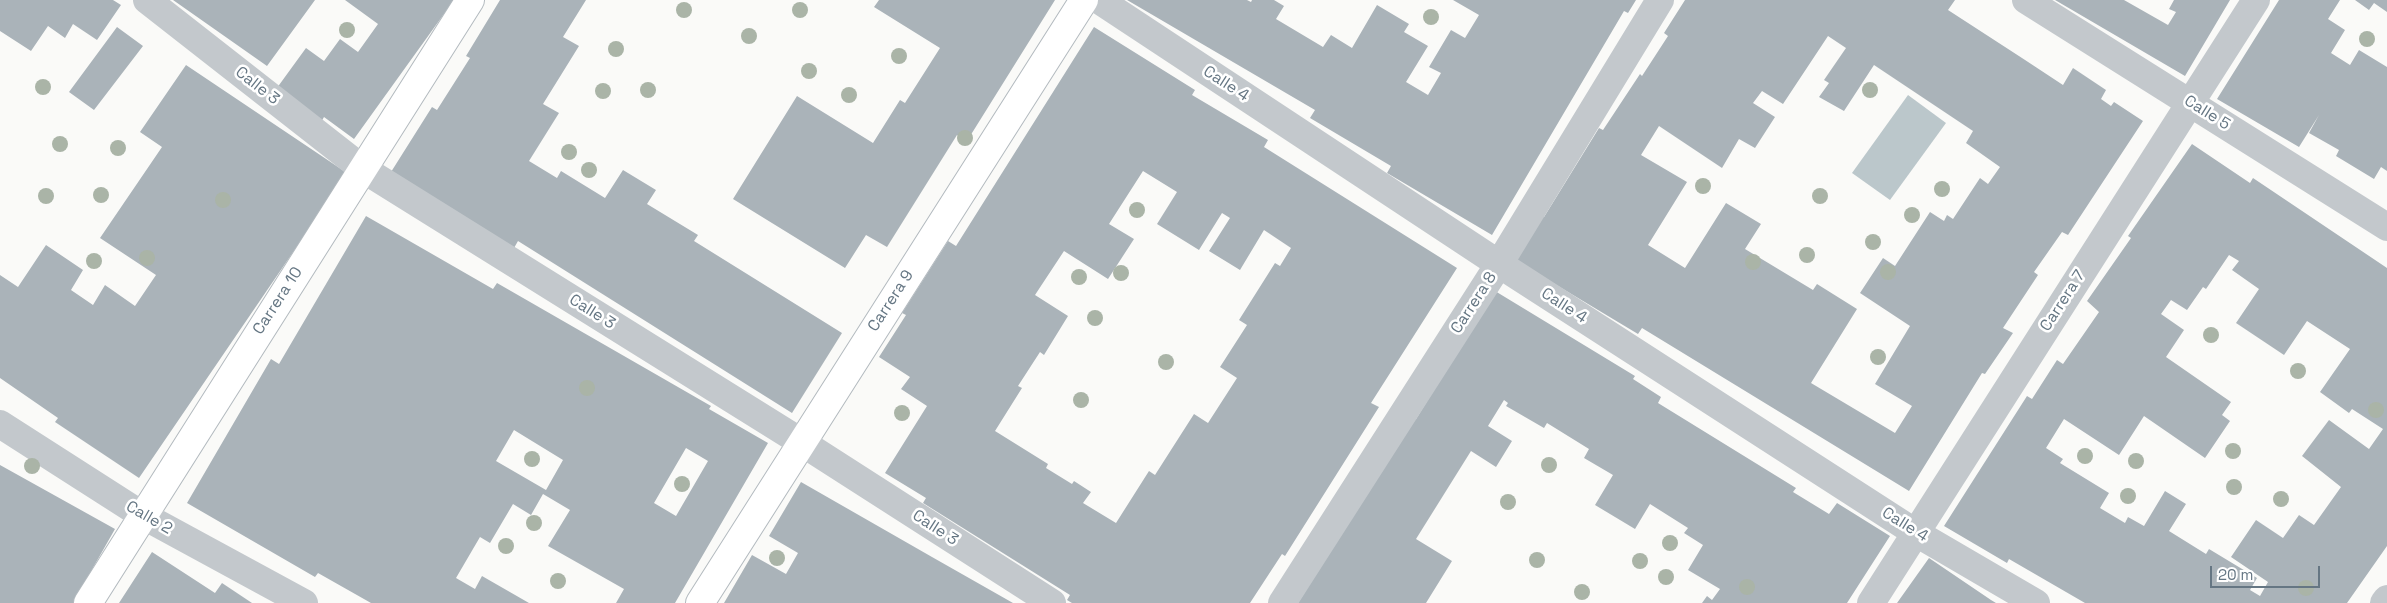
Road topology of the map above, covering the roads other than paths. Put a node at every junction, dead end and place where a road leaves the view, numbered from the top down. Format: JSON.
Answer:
{"nodes":[{"id":1,"x":147,"y":0,"type":"edge"},
{"id":2,"x":470,"y":0,"type":"edge"},
{"id":3,"x":1084,"y":0,"type":"edge"},
{"id":4,"x":1099,"y":0,"type":"edge"},
{"id":5,"x":1660,"y":0,"type":"edge"},
{"id":6,"x":2026,"y":0,"type":"edge"},
{"id":7,"x":2256,"y":0,"type":"edge"},
{"id":8,"x":2191,"y":102,"type":"junction"},
{"id":9,"x":362,"y":169,"type":"junction"},
{"id":10,"x":2387,"y":228,"type":"edge"},
{"id":11,"x":1499,"y":264,"type":"junction"},
{"id":12,"x":0,"y":424,"type":"edge"},
{"id":13,"x":801,"y":442,"type":"junction"},
{"id":14,"x":142,"y":515,"type":"junction"},
{"id":15,"x":1916,"y":533,"type":"junction"},
{"id":16,"x":2387,"y":599,"type":"edge"},
{"id":17,"x":88,"y":603,"type":"edge"},
{"id":18,"x":304,"y":603,"type":"edge"},
{"id":19,"x":700,"y":603,"type":"edge"},
{"id":20,"x":1052,"y":603,"type":"edge"},
{"id":21,"x":1282,"y":603,"type":"edge"},
{"id":22,"x":1871,"y":603,"type":"edge"},
{"id":23,"x":2036,"y":603,"type":"edge"},
{"id":24,"x":2384,"y":603,"type":"edge"}],
"edges":[{"from":1,"to":9,"type":"street","name":"Calle 3"},
{"from":2,"to":9,"type":"main road","name":"Carrera 10"},
{"from":3,"to":13,"type":"main road","name":"Carrera 9"},
{"from":4,"to":11,"type":"street","name":"Calle 4"},
{"from":5,"to":11,"type":"street","name":"Carrera 8"},
{"from":6,"to":8,"type":"street","name":"Calle 5"},
{"from":7,"to":8,"type":"street","name":"Carrera 7"},
{"from":8,"to":10,"type":"street","name":"Calle 5"},
{"from":8,"to":15,"type":"street","name":"Carrera 7"},
{"from":9,"to":13,"type":"street","name":"Calle 3"},
{"from":9,"to":14,"type":"main road","name":"Carrera 10"},
{"from":11,"to":15,"type":"street","name":"Calle 4"},
{"from":11,"to":21,"type":"street","name":"Carrera 8"},
{"from":12,"to":14,"type":"street","name":"Calle 2"},
{"from":13,"to":19,"type":"main road","name":"Carrera 9"},
{"from":13,"to":20,"type":"street","name":"Calle 3"},
{"from":14,"to":17,"type":"main road","name":"Carrera 10"},
{"from":14,"to":18,"type":"street","name":"Calle 2"},
{"from":15,"to":22,"type":"street","name":"Carrera 7"},
{"from":15,"to":23,"type":"street","name":"Calle 4"},
{"from":16,"to":24,"type":"street"}]}
